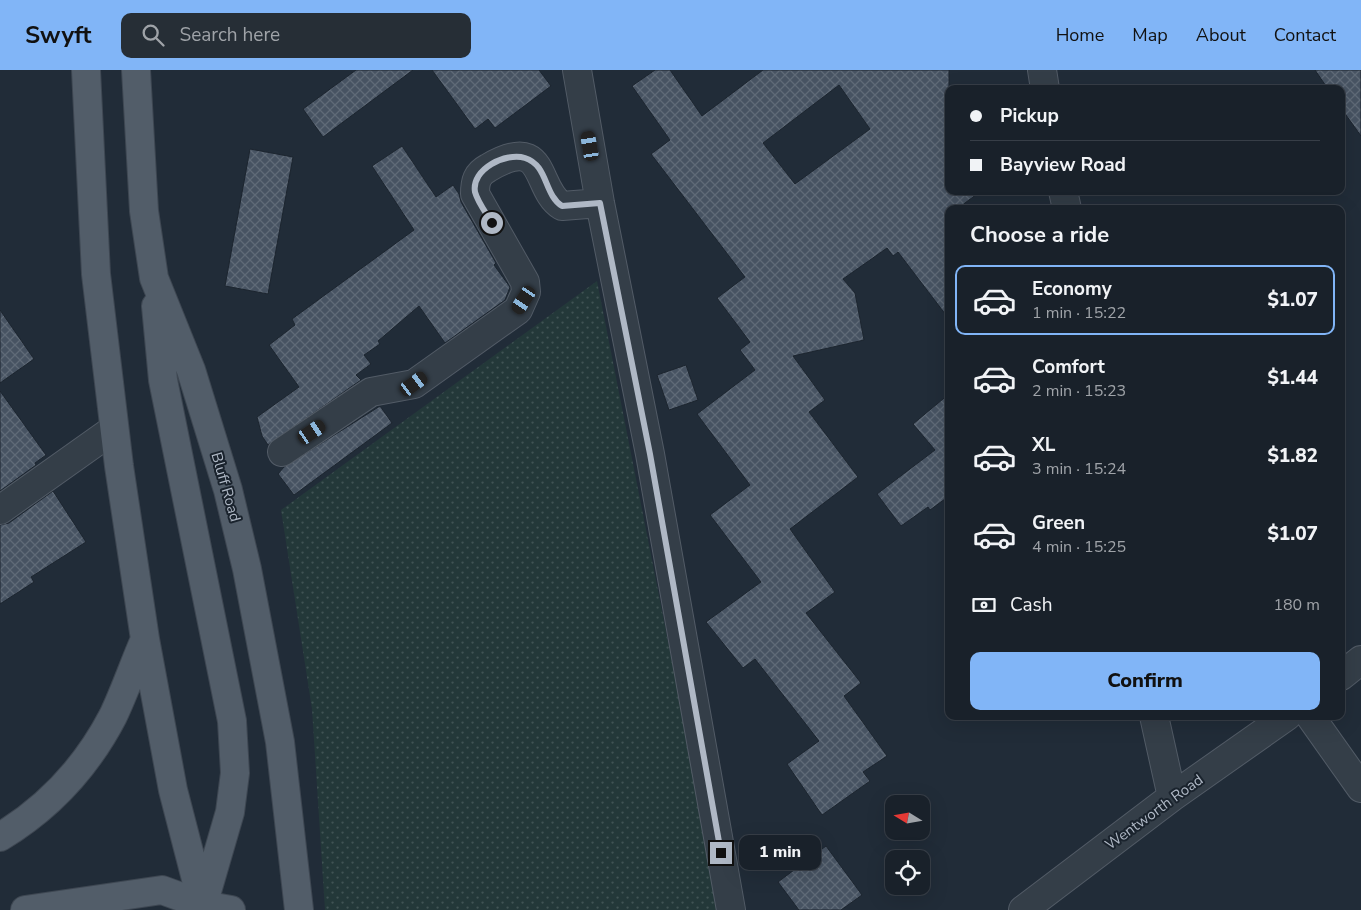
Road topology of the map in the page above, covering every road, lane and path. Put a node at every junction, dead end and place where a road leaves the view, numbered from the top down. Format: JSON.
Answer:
{"nodes":[{"id":1,"x":86,"y":70,"type":"edge"},
{"id":2,"x":136,"y":70,"type":"edge"},
{"id":3,"x":577,"y":70,"type":"edge"},
{"id":4,"x":1042,"y":70,"type":"edge"},
{"id":5,"x":1044,"y":85,"type":"edge"},
{"id":6,"x":600,"y":203,"type":"junction"},
{"id":7,"x":154,"y":278,"type":"junction"},
{"id":8,"x":114,"y":429,"type":"junction"},
{"id":9,"x":282,"y":452,"type":"dead end"},
{"id":10,"x":0,"y":510,"type":"edge"},
{"id":11,"x":145,"y":639,"type":"junction"},
{"id":12,"x":1361,"y":660,"type":"edge"},
{"id":13,"x":1345,"y":673,"type":"edge"},
{"id":14,"x":1155,"y":720,"type":"edge"},
{"id":15,"x":1281,"y":720,"type":"edge"},
{"id":16,"x":1313,"y":720,"type":"edge"},
{"id":17,"x":1361,"y":788,"type":"edge"},
{"id":18,"x":1172,"y":797,"type":"junction"},
{"id":19,"x":0,"y":837,"type":"edge"},
{"id":20,"x":201,"y":908,"type":"edge"},
{"id":21,"x":25,"y":910,"type":"edge"},
{"id":22,"x":231,"y":910,"type":"edge"},
{"id":23,"x":300,"y":910,"type":"edge"},
{"id":24,"x":731,"y":910,"type":"edge"},
{"id":25,"x":1023,"y":910,"type":"edge"}],
"edges":[{"from":1,"to":8,"type":"main road"},
{"from":2,"to":7,"type":"main road","name":"Bluff Road"},
{"from":3,"to":6,"type":"street"},
{"from":4,"to":5,"type":"street"},
{"from":6,"to":9,"type":"street"},
{"from":6,"to":24,"type":"street"},
{"from":7,"to":20,"type":"main road"},
{"from":7,"to":23,"type":"main road","name":"Bluff Road"},
{"from":8,"to":10,"type":"street"},
{"from":8,"to":11,"type":"main road"},
{"from":11,"to":19,"type":"main road"},
{"from":11,"to":20,"type":"main road"},
{"from":12,"to":13,"type":"street"},
{"from":14,"to":18,"type":"street"},
{"from":15,"to":18,"type":"street","name":"Wentworth Road"},
{"from":16,"to":17,"type":"street"},
{"from":18,"to":25,"type":"street","name":"Wentworth Road"},
{"from":20,"to":21,"type":"main road"},
{"from":20,"to":22,"type":"main road"}]}
